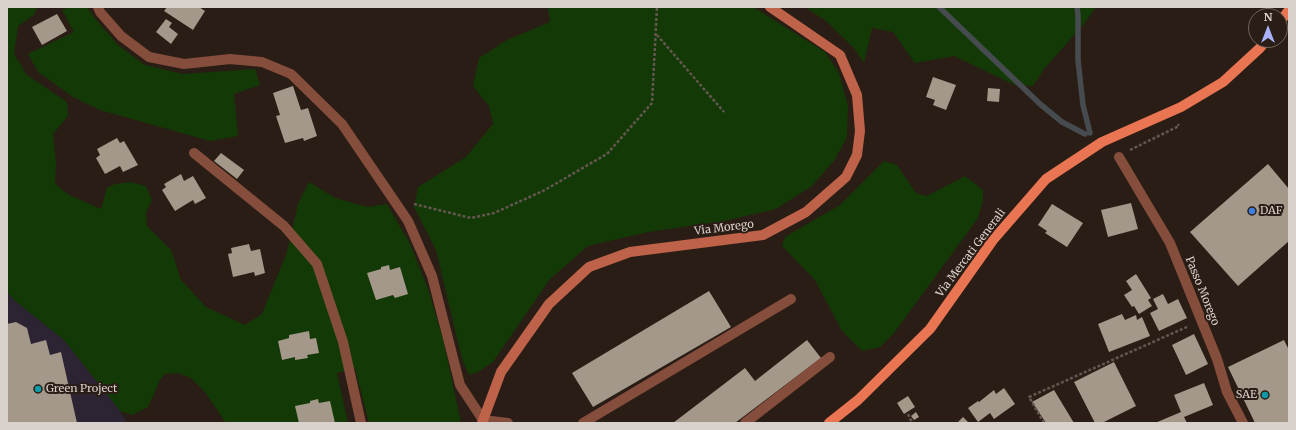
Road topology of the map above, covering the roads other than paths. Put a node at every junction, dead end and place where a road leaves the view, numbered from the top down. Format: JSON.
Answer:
{"nodes":[{"id":1,"x":98,"y":7,"type":"edge"},
{"id":2,"x":770,"y":7,"type":"edge"},
{"id":3,"x":1260,"y":48,"type":"edge"},
{"id":4,"x":194,"y":153,"type":"dead end"},
{"id":5,"x":1122,"y":155,"type":"road end"},
{"id":6,"x":790,"y":299,"type":"dead end"},
{"id":7,"x":830,"y":357,"type":"dead end"},
{"id":8,"x":482,"y":422,"type":"edge"},
{"id":9,"x":361,"y":423,"type":"edge"},
{"id":10,"x":508,"y":423,"type":"edge"},
{"id":11,"x":583,"y":423,"type":"edge"},
{"id":12,"x":745,"y":423,"type":"edge"},
{"id":13,"x":829,"y":423,"type":"edge"},
{"id":14,"x":1243,"y":423,"type":"edge"}],
"edges":[{"from":1,"to":8,"type":"street"},
{"from":2,"to":8,"type":"street","name":"Via Morego"},
{"from":3,"to":13,"type":"main road","name":"Via Mercati Generali"},
{"from":4,"to":9,"type":"street"},
{"from":5,"to":14,"type":"street","name":"Passo Morego"},
{"from":6,"to":11,"type":"street"},
{"from":7,"to":12,"type":"street"},
{"from":8,"to":10,"type":"street"}]}
